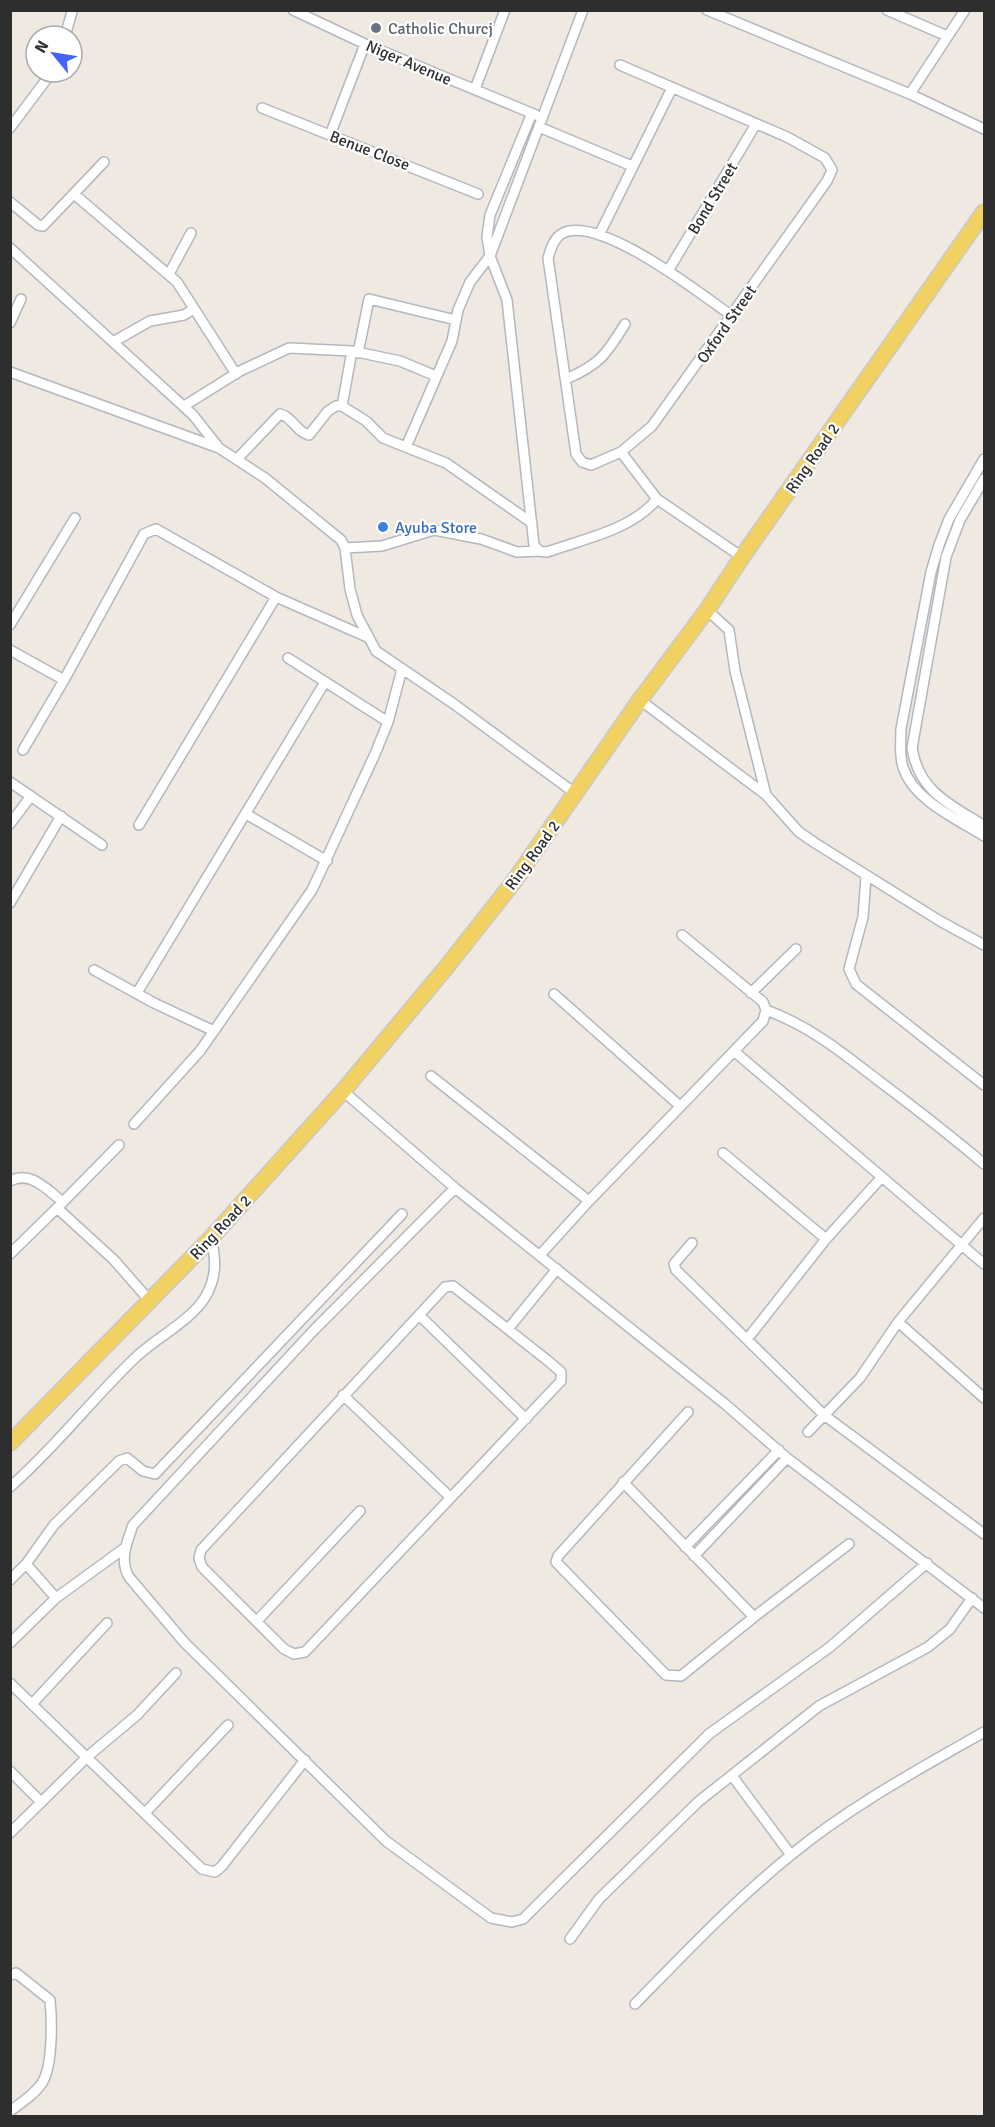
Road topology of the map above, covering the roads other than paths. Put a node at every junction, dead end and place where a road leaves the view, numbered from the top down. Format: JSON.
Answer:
{"nodes":[{"id":1,"x":505,"y":10,"type":"edge"},
{"id":2,"x":583,"y":10,"type":"edge"},
{"id":3,"x":706,"y":10,"type":"edge"},
{"id":4,"x":887,"y":10,"type":"edge"},
{"id":5,"x":964,"y":10,"type":"edge"},
{"id":6,"x":298,"y":11,"type":"edge"},
{"id":7,"x":899,"y":13,"type":"edge"},
{"id":8,"x":947,"y":36,"type":"junction"},
{"id":9,"x":365,"y":44,"type":"junction"},
{"id":10,"x":620,"y":65,"type":"dead end"},
{"id":11,"x":43,"y":84,"type":"edge"},
{"id":12,"x":672,"y":88,"type":"junction"},
{"id":13,"x":475,"y":89,"type":"junction"},
{"id":14,"x":910,"y":94,"type":"junction"},
{"id":15,"x":262,"y":108,"type":"dead end"},
{"id":16,"x":529,"y":112,"type":"junction"},
{"id":17,"x":543,"y":117,"type":"junction"},
{"id":18,"x":756,"y":124,"type":"junction"},
{"id":19,"x":539,"y":127,"type":"junction"},
{"id":20,"x":10,"y":128,"type":"edge"},
{"id":21,"x":984,"y":129,"type":"edge"},
{"id":22,"x":330,"y":135,"type":"junction"},
{"id":23,"x":104,"y":162,"type":"dead end"},
{"id":24,"x":632,"y":166,"type":"junction"},
{"id":25,"x":74,"y":194,"type":"junction"},
{"id":26,"x":478,"y":194,"type":"dead end"},
{"id":27,"x":10,"y":202,"type":"edge"},
{"id":28,"x":984,"y":212,"type":"edge"},
{"id":29,"x":191,"y":233,"type":"dead end"},
{"id":30,"x":599,"y":235,"type":"junction"},
{"id":31,"x":10,"y":248,"type":"edge"},
{"id":32,"x":490,"y":256,"type":"junction"},
{"id":33,"x":668,"y":271,"type":"junction"},
{"id":34,"x":169,"y":274,"type":"junction"},
{"id":35,"x":21,"y":299,"type":"dead end"},
{"id":36,"x":192,"y":310,"type":"junction"},
{"id":37,"x":732,"y":316,"type":"junction"},
{"id":38,"x":456,"y":320,"type":"junction"},
{"id":39,"x":10,"y":323,"type":"edge"},
{"id":40,"x":625,"y":324,"type":"dead end"},
{"id":41,"x":113,"y":342,"type":"junction"},
{"id":42,"x":355,"y":352,"type":"junction"},
{"id":43,"x":10,"y":372,"type":"edge"},
{"id":44,"x":236,"y":374,"type":"junction"},
{"id":45,"x":436,"y":376,"type":"junction"},
{"id":46,"x":566,"y":380,"type":"junction"},
{"id":47,"x":184,"y":406,"type":"junction"},
{"id":48,"x":342,"y":406,"type":"junction"},
{"id":49,"x":406,"y":447,"type":"junction"},
{"id":50,"x":219,"y":448,"type":"junction"},
{"id":51,"x":621,"y":452,"type":"junction"},
{"id":52,"x":237,"y":459,"type":"junction"},
{"id":53,"x":984,"y":459,"type":"edge"},
{"id":54,"x":984,"y":479,"type":"edge"},
{"id":55,"x":657,"y":499,"type":"junction"},
{"id":56,"x":75,"y":518,"type":"dead end"},
{"id":57,"x":532,"y":523,"type":"junction"},
{"id":58,"x":345,"y":548,"type":"junction"},
{"id":59,"x":539,"y":551,"type":"junction"},
{"id":60,"x":742,"y":557,"type":"junction"},
{"id":61,"x":276,"y":597,"type":"junction"},
{"id":62,"x":707,"y":610,"type":"junction"},
{"id":63,"x":10,"y":625,"type":"edge"},
{"id":64,"x":368,"y":637,"type":"junction"},
{"id":65,"x":10,"y":650,"type":"edge"},
{"id":66,"x":288,"y":658,"type":"dead end"},
{"id":67,"x":402,"y":669,"type":"junction"},
{"id":68,"x":64,"y":680,"type":"junction"},
{"id":69,"x":325,"y":682,"type":"junction"},
{"id":70,"x":640,"y":700,"type":"junction"},
{"id":71,"x":388,"y":722,"type":"junction"},
{"id":72,"x":23,"y":750,"type":"dead end"},
{"id":73,"x":10,"y":782,"type":"edge"},
{"id":74,"x":576,"y":794,"type":"junction"},
{"id":75,"x":766,"y":795,"type":"junction"},
{"id":76,"x":31,"y":796,"type":"junction"},
{"id":77,"x":246,"y":814,"type":"junction"},
{"id":78,"x":61,"y":816,"type":"junction"},
{"id":79,"x":10,"y":824,"type":"edge"},
{"id":80,"x":140,"y":825,"type":"dead end"},
{"id":81,"x":984,"y":826,"type":"edge"},
{"id":82,"x":984,"y":836,"type":"edge"},
{"id":83,"x":102,"y":846,"type":"dead end"},
{"id":84,"x":327,"y":861,"type":"junction"},
{"id":85,"x":866,"y":877,"type":"junction"},
{"id":86,"x":10,"y":903,"type":"edge"},
{"id":87,"x":682,"y":934,"type":"dead end"},
{"id":88,"x":984,"y":945,"type":"edge"},
{"id":89,"x":796,"y":949,"type":"dead end"},
{"id":90,"x":94,"y":970,"type":"dead end"},
{"id":91,"x":137,"y":993,"type":"junction"},
{"id":92,"x":751,"y":993,"type":"junction"},
{"id":93,"x":554,"y":994,"type":"dead end"},
{"id":94,"x":766,"y":1010,"type":"junction"},
{"id":95,"x":214,"y":1031,"type":"junction"},
{"id":96,"x":735,"y":1052,"type":"junction"},
{"id":97,"x":431,"y":1076,"type":"dead end"},
{"id":98,"x":984,"y":1085,"type":"edge"},
{"id":99,"x":343,"y":1091,"type":"junction"},
{"id":100,"x":680,"y":1106,"type":"junction"},
{"id":101,"x":134,"y":1124,"type":"dead end"},
{"id":102,"x":118,"y":1145,"type":"dead end"},
{"id":103,"x":723,"y":1153,"type":"dead end"},
{"id":104,"x":984,"y":1164,"type":"edge"},
{"id":105,"x":880,"y":1178,"type":"junction"},
{"id":106,"x":10,"y":1181,"type":"edge"},
{"id":107,"x":455,"y":1188,"type":"junction"},
{"id":108,"x":589,"y":1201,"type":"junction"},
{"id":109,"x":60,"y":1205,"type":"junction"},
{"id":110,"x":402,"y":1214,"type":"dead end"},
{"id":111,"x":984,"y":1218,"type":"edge"},
{"id":112,"x":211,"y":1238,"type":"junction"},
{"id":113,"x":826,"y":1239,"type":"junction"},
{"id":114,"x":692,"y":1243,"type":"dead end"},
{"id":115,"x":961,"y":1247,"type":"junction"},
{"id":116,"x":10,"y":1254,"type":"edge"},
{"id":117,"x":540,"y":1255,"type":"junction"},
{"id":118,"x":984,"y":1264,"type":"edge"},
{"id":119,"x":557,"y":1269,"type":"junction"},
{"id":120,"x":149,"y":1300,"type":"junction"},
{"id":121,"x":419,"y":1315,"type":"junction"},
{"id":122,"x":898,"y":1322,"type":"junction"},
{"id":123,"x":508,"y":1329,"type":"junction"},
{"id":124,"x":748,"y":1338,"type":"junction"},
{"id":125,"x":343,"y":1395,"type":"junction"},
{"id":126,"x":984,"y":1398,"type":"edge"},
{"id":127,"x":688,"y":1412,"type":"dead end"},
{"id":128,"x":824,"y":1415,"type":"junction"},
{"id":129,"x":526,"y":1419,"type":"junction"},
{"id":130,"x":808,"y":1432,"type":"dead end"},
{"id":131,"x":10,"y":1443,"type":"edge"},
{"id":132,"x":778,"y":1450,"type":"junction"},
{"id":133,"x":787,"y":1458,"type":"junction"},
{"id":134,"x":623,"y":1482,"type":"junction"},
{"id":135,"x":10,"y":1487,"type":"edge"},
{"id":136,"x":450,"y":1497,"type":"junction"},
{"id":137,"x":360,"y":1511,"type":"dead end"},
{"id":138,"x":984,"y":1534,"type":"edge"},
{"id":139,"x":849,"y":1544,"type":"dead end"},
{"id":140,"x":126,"y":1547,"type":"junction"},
{"id":141,"x":685,"y":1547,"type":"junction"},
{"id":142,"x":694,"y":1556,"type":"junction"},
{"id":143,"x":927,"y":1563,"type":"junction"},
{"id":144,"x":26,"y":1564,"type":"junction"},
{"id":145,"x":10,"y":1580,"type":"edge"},
{"id":146,"x":972,"y":1598,"type":"junction"},
{"id":147,"x":56,"y":1599,"type":"junction"},
{"id":148,"x":984,"y":1608,"type":"edge"},
{"id":149,"x":754,"y":1617,"type":"junction"},
{"id":150,"x":257,"y":1621,"type":"junction"},
{"id":151,"x":107,"y":1623,"type":"dead end"},
{"id":152,"x":10,"y":1643,"type":"edge"},
{"id":153,"x":176,"y":1673,"type":"dead end"},
{"id":154,"x":10,"y":1683,"type":"edge"},
{"id":155,"x":32,"y":1704,"type":"junction"},
{"id":156,"x":228,"y":1725,"type":"dead end"},
{"id":157,"x":984,"y":1732,"type":"edge"},
{"id":158,"x":87,"y":1757,"type":"junction"},
{"id":159,"x":305,"y":1760,"type":"junction"},
{"id":160,"x":10,"y":1771,"type":"edge"},
{"id":161,"x":733,"y":1777,"type":"junction"},
{"id":162,"x":41,"y":1802,"type":"junction"},
{"id":163,"x":145,"y":1813,"type":"junction"},
{"id":164,"x":11,"y":1831,"type":"edge"},
{"id":165,"x":791,"y":1855,"type":"junction"},
{"id":166,"x":570,"y":1939,"type":"dead end"},
{"id":167,"x":10,"y":1975,"type":"edge"},
{"id":168,"x":635,"y":2004,"type":"dead end"},
{"id":169,"x":10,"y":2111,"type":"edge"}],
"edges":[{"from":1,"to":13,"type":"street"},
{"from":2,"to":17,"type":"street"},
{"from":3,"to":14,"type":"street"},
{"from":4,"to":7,"type":"street"},
{"from":5,"to":8,"type":"street"},
{"from":6,"to":9,"type":"street","name":"Niger Avenue"},
{"from":7,"to":8,"type":"street"},
{"from":8,"to":14,"type":"street"},
{"from":9,"to":13,"type":"street","name":"Niger Avenue"},
{"from":9,"to":22,"type":"street"},
{"from":10,"to":12,"type":"street"},
{"from":11,"to":20,"type":"street"},
{"from":12,"to":18,"type":"street"},
{"from":12,"to":24,"type":"street"},
{"from":13,"to":16,"type":"street","name":"Niger Avenue"},
{"from":14,"to":21,"type":"street"},
{"from":15,"to":22,"type":"street","name":"Benue Close"},
{"from":16,"to":17,"type":"street","name":"Niger Avenue"},
{"from":16,"to":32,"type":"street"},
{"from":17,"to":19,"type":"street"},
{"from":18,"to":33,"type":"street","name":"Bond Street"},
{"from":18,"to":37,"type":"street","name":"Oxford Street"},
{"from":19,"to":24,"type":"street"},
{"from":19,"to":32,"type":"street"},
{"from":22,"to":26,"type":"street","name":"Benue Close"},
{"from":23,"to":25,"type":"street"},
{"from":24,"to":30,"type":"street"},
{"from":25,"to":27,"type":"street"},
{"from":25,"to":34,"type":"street"},
{"from":28,"to":60,"type":"main road","name":"Ring Road 2"},
{"from":29,"to":34,"type":"street"},
{"from":30,"to":33,"type":"street"},
{"from":30,"to":46,"type":"street"},
{"from":31,"to":41,"type":"street"},
{"from":32,"to":38,"type":"street"},
{"from":32,"to":57,"type":"street"},
{"from":33,"to":37,"type":"street"},
{"from":34,"to":36,"type":"street"},
{"from":35,"to":39,"type":"street"},
{"from":36,"to":41,"type":"street"},
{"from":36,"to":44,"type":"street"},
{"from":37,"to":51,"type":"street","name":"Oxford Street"},
{"from":38,"to":42,"type":"street"},
{"from":38,"to":45,"type":"street"},
{"from":40,"to":46,"type":"street"},
{"from":41,"to":47,"type":"street"},
{"from":42,"to":44,"type":"street"},
{"from":42,"to":45,"type":"street"},
{"from":42,"to":48,"type":"street"},
{"from":43,"to":50,"type":"street"},
{"from":44,"to":47,"type":"street"},
{"from":45,"to":49,"type":"street"},
{"from":46,"to":51,"type":"street","name":"Oxford Street"},
{"from":47,"to":50,"type":"street"},
{"from":48,"to":49,"type":"street"},
{"from":48,"to":52,"type":"street"},
{"from":49,"to":57,"type":"street"},
{"from":50,"to":52,"type":"street"},
{"from":51,"to":55,"type":"street"},
{"from":52,"to":58,"type":"street"},
{"from":53,"to":82,"type":"street"},
{"from":54,"to":81,"type":"street"},
{"from":55,"to":59,"type":"street"},
{"from":55,"to":60,"type":"street"},
{"from":56,"to":63,"type":"street"},
{"from":57,"to":59,"type":"street"},
{"from":58,"to":59,"type":"street"},
{"from":58,"to":64,"type":"street"},
{"from":60,"to":62,"type":"main road","name":"Ring Road 2"},
{"from":61,"to":64,"type":"street"},
{"from":61,"to":68,"type":"street"},
{"from":61,"to":80,"type":"street"},
{"from":62,"to":70,"type":"main road","name":"Ring Road 2"},
{"from":62,"to":75,"type":"street"},
{"from":64,"to":67,"type":"street"},
{"from":65,"to":68,"type":"street"},
{"from":66,"to":69,"type":"street"},
{"from":67,"to":71,"type":"street"},
{"from":67,"to":74,"type":"street"},
{"from":68,"to":72,"type":"street"},
{"from":69,"to":71,"type":"street"},
{"from":69,"to":77,"type":"street"},
{"from":70,"to":74,"type":"main road","name":"Ring Road 2"},
{"from":70,"to":75,"type":"street"},
{"from":71,"to":84,"type":"street"},
{"from":73,"to":76,"type":"street"},
{"from":74,"to":99,"type":"main road","name":"Ring Road 2"},
{"from":75,"to":85,"type":"street"},
{"from":76,"to":78,"type":"street"},
{"from":76,"to":79,"type":"street"},
{"from":77,"to":84,"type":"street"},
{"from":77,"to":91,"type":"street"},
{"from":78,"to":83,"type":"street"},
{"from":78,"to":86,"type":"street"},
{"from":84,"to":95,"type":"street"},
{"from":85,"to":88,"type":"street"},
{"from":85,"to":98,"type":"street"},
{"from":87,"to":92,"type":"street"},
{"from":89,"to":92,"type":"street"},
{"from":90,"to":91,"type":"street"},
{"from":91,"to":95,"type":"street"},
{"from":92,"to":94,"type":"street"},
{"from":93,"to":100,"type":"street"},
{"from":94,"to":96,"type":"street"},
{"from":94,"to":104,"type":"street"},
{"from":95,"to":101,"type":"street"},
{"from":96,"to":100,"type":"street"},
{"from":96,"to":105,"type":"street"},
{"from":97,"to":108,"type":"street"},
{"from":99,"to":107,"type":"street"},
{"from":99,"to":112,"type":"main road","name":"Ring Road 2"},
{"from":100,"to":108,"type":"street"},
{"from":102,"to":109,"type":"street"},
{"from":103,"to":113,"type":"street"},
{"from":105,"to":113,"type":"street"},
{"from":105,"to":115,"type":"street"},
{"from":106,"to":109,"type":"street"},
{"from":107,"to":117,"type":"street"},
{"from":107,"to":140,"type":"street"},
{"from":108,"to":117,"type":"street"},
{"from":109,"to":116,"type":"street"},
{"from":109,"to":120,"type":"street"},
{"from":110,"to":144,"type":"street"},
{"from":111,"to":115,"type":"street"},
{"from":112,"to":120,"type":"main road","name":"Ring Road 2"},
{"from":112,"to":135,"type":"street"},
{"from":113,"to":124,"type":"street"},
{"from":114,"to":124,"type":"street"},
{"from":115,"to":118,"type":"street"},
{"from":115,"to":122,"type":"street"},
{"from":117,"to":119,"type":"street"},
{"from":119,"to":123,"type":"street"},
{"from":119,"to":132,"type":"street"},
{"from":120,"to":131,"type":"main road","name":"Ring Road 2"},
{"from":121,"to":123,"type":"street"},
{"from":121,"to":125,"type":"street"},
{"from":121,"to":129,"type":"street"},
{"from":122,"to":126,"type":"street"},
{"from":122,"to":128,"type":"street"},
{"from":123,"to":129,"type":"street"},
{"from":124,"to":128,"type":"street"},
{"from":125,"to":136,"type":"street"},
{"from":125,"to":150,"type":"street"},
{"from":127,"to":134,"type":"street"},
{"from":128,"to":130,"type":"street"},
{"from":128,"to":138,"type":"street"},
{"from":129,"to":136,"type":"street"},
{"from":132,"to":133,"type":"street"},
{"from":132,"to":141,"type":"street"},
{"from":133,"to":142,"type":"street"},
{"from":133,"to":143,"type":"street"},
{"from":134,"to":141,"type":"street"},
{"from":134,"to":149,"type":"street"},
{"from":136,"to":150,"type":"street"},
{"from":137,"to":150,"type":"street"},
{"from":139,"to":149,"type":"street"},
{"from":140,"to":147,"type":"street"},
{"from":140,"to":159,"type":"street"},
{"from":141,"to":142,"type":"street"},
{"from":142,"to":149,"type":"street"},
{"from":143,"to":146,"type":"street"},
{"from":143,"to":159,"type":"street"},
{"from":144,"to":145,"type":"street"},
{"from":144,"to":147,"type":"street"},
{"from":146,"to":148,"type":"street"},
{"from":146,"to":161,"type":"street"},
{"from":147,"to":152,"type":"street"},
{"from":151,"to":155,"type":"street"},
{"from":153,"to":158,"type":"street"},
{"from":154,"to":155,"type":"street"},
{"from":155,"to":158,"type":"street"},
{"from":156,"to":163,"type":"street"},
{"from":157,"to":165,"type":"street"},
{"from":158,"to":162,"type":"street"},
{"from":158,"to":163,"type":"street"},
{"from":159,"to":163,"type":"street"},
{"from":160,"to":162,"type":"street"},
{"from":161,"to":165,"type":"street"},
{"from":161,"to":166,"type":"street"},
{"from":162,"to":164,"type":"street"},
{"from":165,"to":168,"type":"street"},
{"from":167,"to":169,"type":"street"}]}
